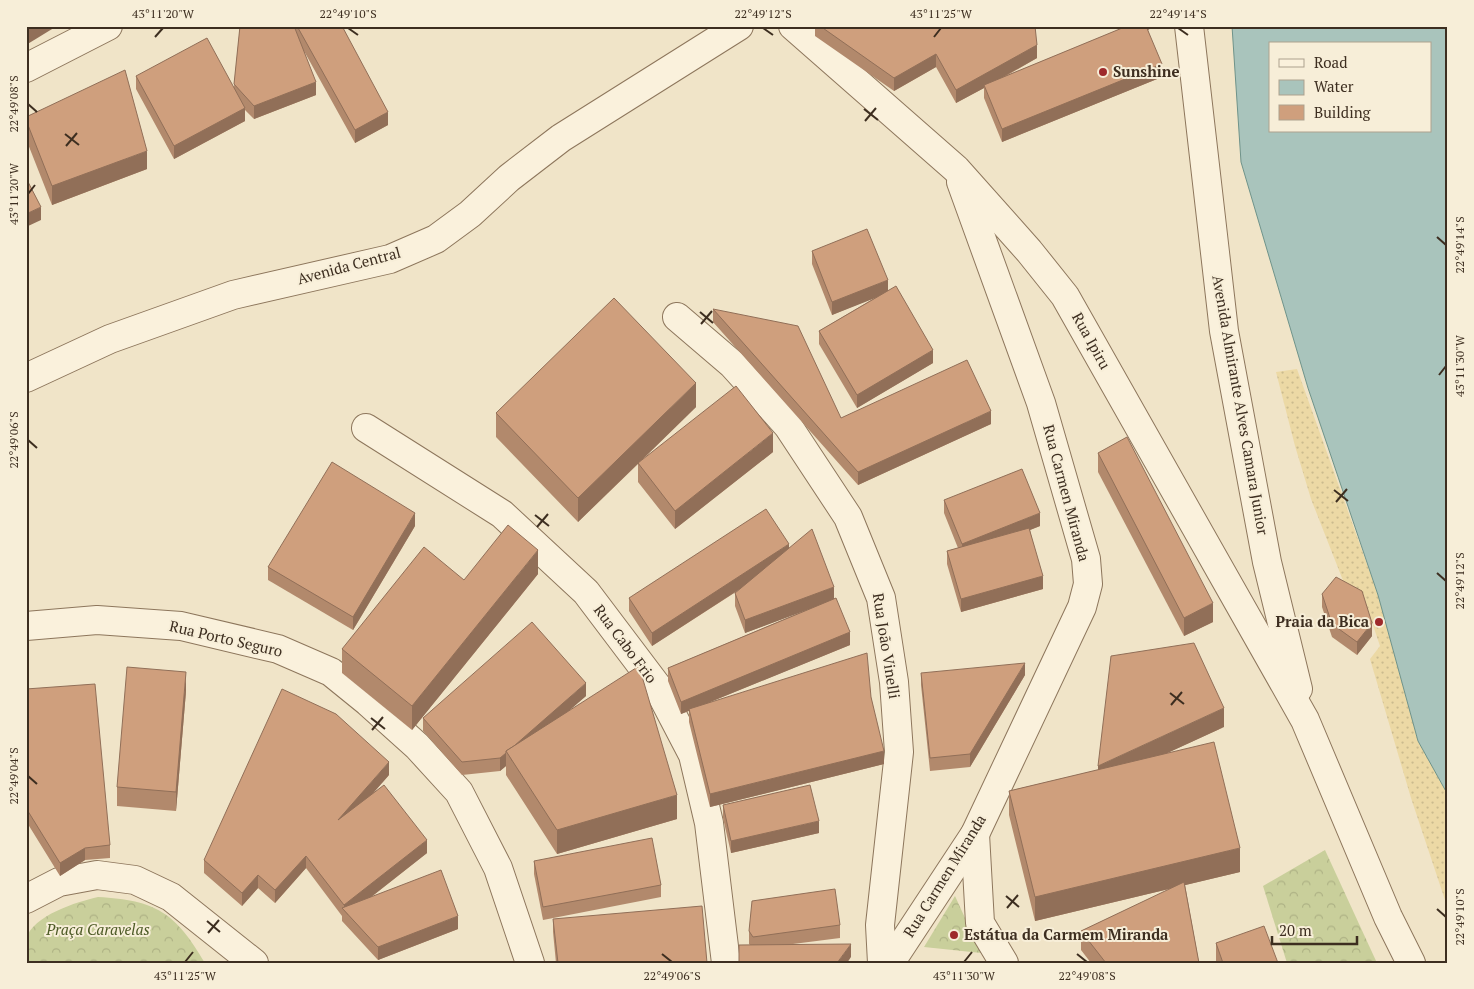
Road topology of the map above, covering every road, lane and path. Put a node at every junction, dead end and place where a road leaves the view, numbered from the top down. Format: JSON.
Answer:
{"nodes":[{"id":1,"x":108,"y":26,"type":"edge"},
{"id":2,"x":739,"y":26,"type":"edge"},
{"id":3,"x":793,"y":26,"type":"edge"},
{"id":4,"x":1189,"y":26,"type":"edge"},
{"id":5,"x":26,"y":68,"type":"edge"},
{"id":6,"x":956,"y":169,"type":"junction"},
{"id":7,"x":677,"y":317,"type":"dead end"},
{"id":8,"x":26,"y":378,"type":"edge"},
{"id":9,"x":366,"y":428,"type":"dead end"},
{"id":10,"x":26,"y":626,"type":"edge"},
{"id":11,"x":1305,"y":720,"type":"junction"},
{"id":12,"x":974,"y":834,"type":"junction"},
{"id":13,"x":26,"y":899,"type":"edge"},
{"id":14,"x":247,"y":960,"type":"edge"},
{"id":15,"x":530,"y":963,"type":"edge"},
{"id":16,"x":726,"y":963,"type":"edge"},
{"id":17,"x":882,"y":963,"type":"edge"},
{"id":18,"x":890,"y":963,"type":"edge"},
{"id":19,"x":1004,"y":963,"type":"edge"},
{"id":20,"x":1411,"y":963,"type":"edge"}],
"edges":[{"from":1,"to":5,"type":"street"},
{"from":2,"to":8,"type":"street","name":"Avenida Central"},
{"from":3,"to":6,"type":"street","name":"Rua Ipiru"},
{"from":4,"to":11,"type":"street","name":"Avenida Almirante Alves Camara Junior"},
{"from":6,"to":11,"type":"street","name":"Rua Ipiru"},
{"from":6,"to":12,"type":"street","name":"Rua Carmen Miranda"},
{"from":7,"to":17,"type":"street","name":"Rua João Vinelli"},
{"from":9,"to":16,"type":"street","name":"Rua Cabo Frio"},
{"from":10,"to":15,"type":"street","name":"Rua Porto Seguro"},
{"from":11,"to":20,"type":"street"},
{"from":12,"to":18,"type":"street","name":"Rua Carmen Miranda"},
{"from":12,"to":19,"type":"street"},
{"from":13,"to":14,"type":"street"}]}
